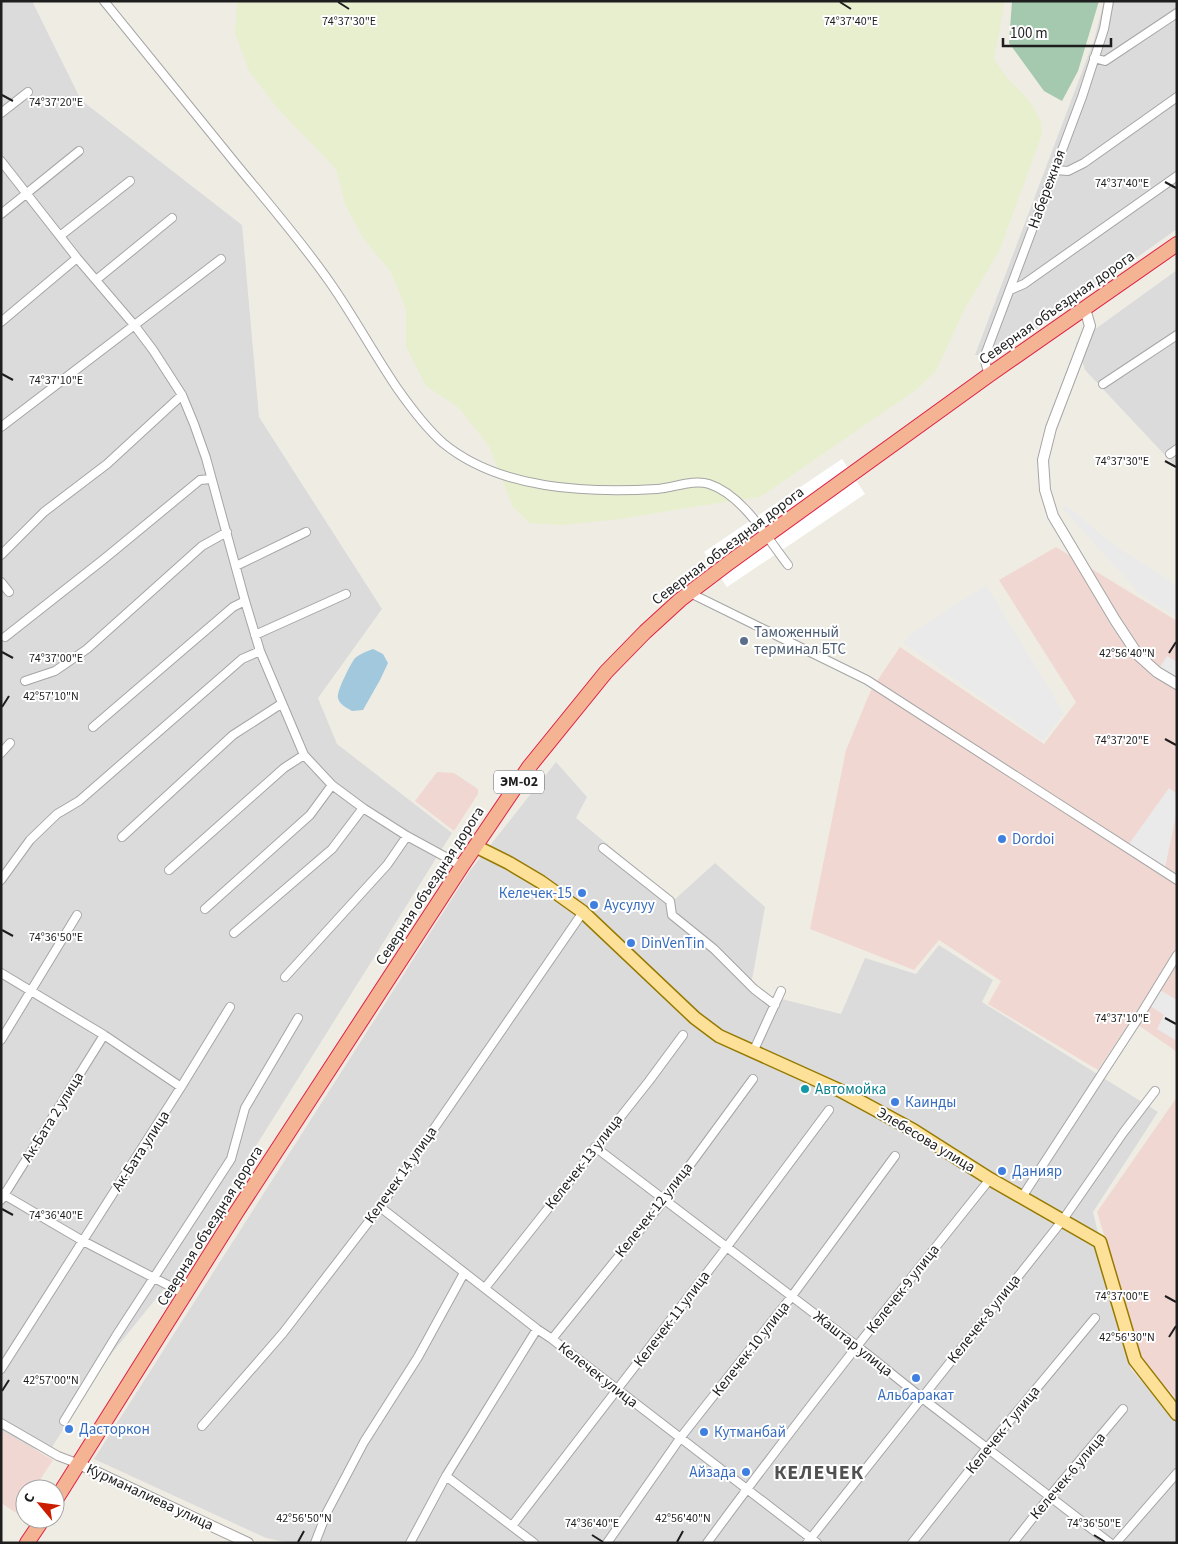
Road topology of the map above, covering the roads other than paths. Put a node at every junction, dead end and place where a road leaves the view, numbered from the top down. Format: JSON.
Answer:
{"nodes":[{"id":1,"x":104,"y":1,"type":"edge"},
{"id":2,"x":1109,"y":1,"type":"edge"},
{"id":3,"x":1177,"y":13,"type":"edge"},
{"id":4,"x":1094,"y":58,"type":"junction"},
{"id":5,"x":28,"y":92,"type":"dead end"},
{"id":6,"x":1177,"y":97,"type":"edge"},
{"id":7,"x":1,"y":113,"type":"edge"},
{"id":8,"x":79,"y":151,"type":"dead end"},
{"id":9,"x":1,"y":162,"type":"edge"},
{"id":10,"x":1055,"y":170,"type":"junction"},
{"id":11,"x":1177,"y":176,"type":"edge"},
{"id":12,"x":130,"y":181,"type":"dead end"},
{"id":13,"x":26,"y":193,"type":"junction"},
{"id":14,"x":1,"y":214,"type":"edge"},
{"id":15,"x":172,"y":218,"type":"dead end"},
{"id":16,"x":60,"y":236,"type":"junction"},
{"id":17,"x":1177,"y":244,"type":"edge"},
{"id":18,"x":77,"y":258,"type":"junction"},
{"id":19,"x":221,"y":259,"type":"dead end"},
{"id":20,"x":96,"y":280,"type":"junction"},
{"id":21,"x":1010,"y":290,"type":"junction"},
{"id":22,"x":1085,"y":309,"type":"junction"},
{"id":23,"x":1,"y":322,"type":"edge"},
{"id":24,"x":135,"y":326,"type":"junction"},
{"id":25,"x":1177,"y":335,"type":"edge"},
{"id":26,"x":990,"y":375,"type":"junction"},
{"id":27,"x":1103,"y":384,"type":"dead end"},
{"id":28,"x":182,"y":395,"type":"junction"},
{"id":29,"x":1,"y":427,"type":"edge"},
{"id":30,"x":211,"y":479,"type":"junction"},
{"id":31,"x":227,"y":532,"type":"junction"},
{"id":32,"x":306,"y":532,"type":"dead end"},
{"id":33,"x":1,"y":555,"type":"edge"},
{"id":34,"x":788,"y":565,"type":"dead end"},
{"id":35,"x":236,"y":566,"type":"junction"},
{"id":36,"x":1,"y":582,"type":"edge"},
{"id":37,"x":9,"y":592,"type":"dead end"},
{"id":38,"x":690,"y":593,"type":"junction"},
{"id":39,"x":346,"y":594,"type":"dead end"},
{"id":40,"x":245,"y":601,"type":"junction"},
{"id":41,"x":255,"y":635,"type":"junction"},
{"id":42,"x":5,"y":637,"type":"dead end"},
{"id":43,"x":260,"y":651,"type":"junction"},
{"id":44,"x":25,"y":681,"type":"dead end"},
{"id":45,"x":1177,"y":684,"type":"edge"},
{"id":46,"x":281,"y":704,"type":"junction"},
{"id":47,"x":94,"y":727,"type":"dead end"},
{"id":48,"x":10,"y":743,"type":"dead end"},
{"id":49,"x":1,"y":753,"type":"edge"},
{"id":50,"x":304,"y":755,"type":"junction"},
{"id":51,"x":332,"y":785,"type":"junction"},
{"id":52,"x":364,"y":808,"type":"junction"},
{"id":53,"x":407,"y":836,"type":"junction"},
{"id":54,"x":122,"y":837,"type":"dead end"},
{"id":55,"x":475,"y":846,"type":"junction"},
{"id":56,"x":603,"y":848,"type":"dead end"},
{"id":57,"x":462,"y":866,"type":"junction"},
{"id":58,"x":169,"y":870,"type":"dead end"},
{"id":59,"x":1,"y":880,"type":"edge"},
{"id":60,"x":1177,"y":880,"type":"edge"},
{"id":61,"x":205,"y":909,"type":"dead end"},
{"id":62,"x":583,"y":912,"type":"junction"},
{"id":63,"x":76,"y":915,"type":"dead end"},
{"id":64,"x":234,"y":933,"type":"dead end"},
{"id":65,"x":1177,"y":955,"type":"edge"},
{"id":66,"x":1,"y":973,"type":"edge"},
{"id":67,"x":285,"y":978,"type":"dead end"},
{"id":68,"x":32,"y":991,"type":"junction"},
{"id":69,"x":781,"y":991,"type":"dead end"},
{"id":70,"x":775,"y":1005,"type":"junction"},
{"id":71,"x":230,"y":1007,"type":"dead end"},
{"id":72,"x":298,"y":1018,"type":"dead end"},
{"id":73,"x":104,"y":1035,"type":"junction"},
{"id":74,"x":683,"y":1035,"type":"dead end"},
{"id":75,"x":1,"y":1040,"type":"edge"},
{"id":76,"x":753,"y":1052,"type":"junction"},
{"id":77,"x":753,"y":1079,"type":"dead end"},
{"id":78,"x":181,"y":1087,"type":"junction"},
{"id":79,"x":1154,"y":1091,"type":"dead end"},
{"id":80,"x":829,"y":1110,"type":"dead end"},
{"id":81,"x":595,"y":1147,"type":"junction"},
{"id":82,"x":895,"y":1156,"type":"dead end"},
{"id":83,"x":990,"y":1179,"type":"junction"},
{"id":84,"x":2,"y":1196,"type":"edge"},
{"id":85,"x":1022,"y":1197,"type":"junction"},
{"id":86,"x":665,"y":1199,"type":"junction"},
{"id":87,"x":380,"y":1207,"type":"junction"},
{"id":88,"x":1062,"y":1221,"type":"junction"},
{"id":89,"x":83,"y":1242,"type":"junction"},
{"id":90,"x":726,"y":1248,"type":"junction"},
{"id":91,"x":464,"y":1273,"type":"junction"},
{"id":92,"x":153,"y":1278,"type":"junction"},
{"id":93,"x":485,"y":1288,"type":"junction"},
{"id":94,"x":185,"y":1294,"type":"junction"},
{"id":95,"x":792,"y":1296,"type":"junction"},
{"id":96,"x":1095,"y":1318,"type":"dead end"},
{"id":97,"x":537,"y":1329,"type":"junction"},
{"id":98,"x":552,"y":1339,"type":"junction"},
{"id":99,"x":858,"y":1346,"type":"junction"},
{"id":100,"x":1,"y":1369,"type":"edge"},
{"id":101,"x":617,"y":1390,"type":"junction"},
{"id":102,"x":922,"y":1398,"type":"junction"},
{"id":103,"x":1123,"y":1409,"type":"dead end"},
{"id":104,"x":1177,"y":1414,"type":"edge"},
{"id":105,"x":64,"y":1422,"type":"dead end"},
{"id":106,"x":1,"y":1423,"type":"edge"},
{"id":107,"x":202,"y":1426,"type":"dead end"},
{"id":108,"x":681,"y":1437,"type":"junction"},
{"id":109,"x":987,"y":1448,"type":"junction"},
{"id":110,"x":79,"y":1464,"type":"junction"},
{"id":111,"x":1177,"y":1473,"type":"edge"},
{"id":112,"x":446,"y":1476,"type":"junction"},
{"id":113,"x":65,"y":1486,"type":"edge"},
{"id":114,"x":747,"y":1488,"type":"junction"},
{"id":115,"x":1050,"y":1496,"type":"junction"},
{"id":116,"x":512,"y":1526,"type":"junction"},
{"id":117,"x":36,"y":1529,"type":"edge"},
{"id":118,"x":812,"y":1541,"type":"edge"},
{"id":119,"x":27,"y":1543,"type":"edge"},
{"id":120,"x":248,"y":1543,"type":"edge"},
{"id":121,"x":315,"y":1543,"type":"edge"},
{"id":122,"x":410,"y":1543,"type":"edge"},
{"id":123,"x":534,"y":1543,"type":"edge"},
{"id":124,"x":607,"y":1543,"type":"edge"},
{"id":125,"x":707,"y":1543,"type":"edge"},
{"id":126,"x":912,"y":1543,"type":"edge"},
{"id":127,"x":1013,"y":1543,"type":"edge"},
{"id":128,"x":1110,"y":1543,"type":"edge"},
{"id":129,"x":1116,"y":1543,"type":"edge"}],
"edges":[{"from":1,"to":34,"type":"street"},
{"from":2,"to":4,"type":"street","name":"Набережная"},
{"from":3,"to":4,"type":"street"},
{"from":4,"to":10,"type":"street","name":"Набережная"},
{"from":5,"to":7,"type":"street"},
{"from":6,"to":10,"type":"street"},
{"from":8,"to":13,"type":"street"},
{"from":9,"to":13,"type":"street"},
{"from":10,"to":21,"type":"street","name":"Набережная"},
{"from":11,"to":21,"type":"street"},
{"from":12,"to":16,"type":"street"},
{"from":13,"to":14,"type":"street"},
{"from":13,"to":16,"type":"street"},
{"from":15,"to":20,"type":"street"},
{"from":16,"to":18,"type":"street"},
{"from":17,"to":22,"type":"highway","name":"Северная объездная дорога","number":"ЭМ-02"},
{"from":18,"to":20,"type":"street"},
{"from":18,"to":23,"type":"street"},
{"from":19,"to":24,"type":"street"},
{"from":20,"to":24,"type":"street"},
{"from":21,"to":26,"type":"street","name":"Набережная"},
{"from":22,"to":26,"type":"highway","name":"Северная объездная дорога","number":"ЭМ-02"},
{"from":22,"to":45,"type":"street"},
{"from":24,"to":28,"type":"street"},
{"from":24,"to":29,"type":"street"},
{"from":25,"to":27,"type":"street"},
{"from":26,"to":38,"type":"highway","name":"Северная объездная дорога","number":"ЭМ-02"},
{"from":28,"to":30,"type":"street"},
{"from":28,"to":33,"type":"street"},
{"from":30,"to":31,"type":"street"},
{"from":30,"to":42,"type":"street"},
{"from":31,"to":35,"type":"street"},
{"from":31,"to":44,"type":"street"},
{"from":32,"to":35,"type":"street"},
{"from":35,"to":40,"type":"street"},
{"from":36,"to":37,"type":"street"},
{"from":38,"to":55,"type":"highway","name":"Северная объездная дорога","number":"ЭМ-02"},
{"from":38,"to":60,"type":"street"},
{"from":39,"to":41,"type":"street"},
{"from":40,"to":41,"type":"street"},
{"from":40,"to":47,"type":"street"},
{"from":41,"to":43,"type":"street"},
{"from":43,"to":46,"type":"street"},
{"from":43,"to":59,"type":"street"},
{"from":46,"to":50,"type":"street"},
{"from":46,"to":54,"type":"street"},
{"from":48,"to":49,"type":"street"},
{"from":50,"to":51,"type":"street"},
{"from":50,"to":58,"type":"street"},
{"from":51,"to":52,"type":"street"},
{"from":51,"to":61,"type":"street"},
{"from":52,"to":53,"type":"street"},
{"from":52,"to":64,"type":"street"},
{"from":53,"to":57,"type":"street"},
{"from":53,"to":67,"type":"street"},
{"from":55,"to":57,"type":"highway","name":"Северная объездная дорога","number":"ЭМ-02"},
{"from":55,"to":62,"type":"main road","name":"Элебесова улица"},
{"from":56,"to":70,"type":"street"},
{"from":57,"to":94,"type":"highway","name":"Северная объездная дорога","number":"ЭМ-02"},
{"from":62,"to":76,"type":"main road","name":"Элебесова улица"},
{"from":62,"to":87,"type":"street","name":"Келечек 14 улица"},
{"from":63,"to":68,"type":"street"},
{"from":65,"to":85,"type":"street"},
{"from":66,"to":68,"type":"street"},
{"from":68,"to":73,"type":"street"},
{"from":68,"to":75,"type":"street"},
{"from":69,"to":70,"type":"street"},
{"from":70,"to":76,"type":"street"},
{"from":71,"to":78,"type":"street","name":"Ак-Бата улица"},
{"from":72,"to":92,"type":"street"},
{"from":73,"to":78,"type":"street"},
{"from":73,"to":84,"type":"street","name":"Ак-Бата 2 улица"},
{"from":74,"to":81,"type":"street","name":"Келечек-13 улица"},
{"from":76,"to":83,"type":"main road","name":"Элебесова улица"},
{"from":77,"to":86,"type":"street","name":"Келечек-12 улица"},
{"from":78,"to":89,"type":"street","name":"Ак-Бата улица"},
{"from":79,"to":88,"type":"street","name":"Келечек-8 улица"},
{"from":80,"to":90,"type":"street","name":"Келечек-11 улица"},
{"from":81,"to":86,"type":"street","name":"Жаштар улица"},
{"from":81,"to":93,"type":"street","name":"Келечек-13 улица"},
{"from":82,"to":95,"type":"street","name":"Келечек-10 улица"},
{"from":83,"to":85,"type":"main road","name":"Элебесова улица"},
{"from":83,"to":99,"type":"street","name":"Келечек-9 улица"},
{"from":84,"to":89,"type":"street"},
{"from":85,"to":88,"type":"main road","name":"Элебесова улица"},
{"from":86,"to":90,"type":"street","name":"Жаштар улица"},
{"from":86,"to":98,"type":"street","name":"Келечек-12 улица"},
{"from":87,"to":91,"type":"street","name":"Келечек улица"},
{"from":87,"to":107,"type":"street","name":"Келечек 14 улица"},
{"from":88,"to":102,"type":"street","name":"Келечек-8 улица"},
{"from":88,"to":104,"type":"main road","name":"Элебесова улица"},
{"from":89,"to":92,"type":"street"},
{"from":89,"to":100,"type":"street","name":"Ак-Бата улица"},
{"from":90,"to":95,"type":"street","name":"Жаштар улица"},
{"from":90,"to":101,"type":"street","name":"Келечек-11 улица"},
{"from":91,"to":93,"type":"street","name":"Келечек улица"},
{"from":91,"to":121,"type":"street"},
{"from":92,"to":94,"type":"street"},
{"from":92,"to":105,"type":"street"},
{"from":93,"to":97,"type":"street","name":"Келечек улица"},
{"from":94,"to":110,"type":"highway","name":"Северная объездная дорога","number":"ЭМ-02"},
{"from":95,"to":99,"type":"street","name":"Жаштар улица"},
{"from":95,"to":108,"type":"street","name":"Келечек-10 улица"},
{"from":96,"to":109,"type":"street","name":"Келечек-7 улица"},
{"from":97,"to":98,"type":"street","name":"Келечек улица"},
{"from":97,"to":112,"type":"street"},
{"from":98,"to":101,"type":"street","name":"Келечек улица"},
{"from":99,"to":102,"type":"street","name":"Жаштар улица"},
{"from":99,"to":114,"type":"street","name":"Келечек-9 улица"},
{"from":101,"to":108,"type":"street","name":"Келечек улица"},
{"from":101,"to":116,"type":"street","name":"Келечек-11 улица"},
{"from":102,"to":109,"type":"street","name":"Жаштар улица"},
{"from":102,"to":118,"type":"street","name":"Келечек-8 улица"},
{"from":103,"to":115,"type":"street","name":"Келечек-6 улица"},
{"from":106,"to":110,"type":"street"},
{"from":108,"to":114,"type":"street","name":"Келечек улица"},
{"from":108,"to":124,"type":"street","name":"Келечек-10 улица"},
{"from":109,"to":115,"type":"street","name":"Жаштар улица"},
{"from":109,"to":126,"type":"street","name":"Келечек-7 улица"},
{"from":110,"to":113,"type":"highway","name":"Северная объездная дорога","number":"ЭМ-02"},
{"from":110,"to":120,"type":"street","name":"Курманалиева улица"},
{"from":111,"to":129,"type":"street"},
{"from":112,"to":116,"type":"street"},
{"from":112,"to":122,"type":"street"},
{"from":114,"to":118,"type":"street","name":"Келечек улица"},
{"from":114,"to":125,"type":"street","name":"Келечек-9 улица"},
{"from":115,"to":127,"type":"street","name":"Келечек-6 улица"},
{"from":115,"to":128,"type":"street","name":"Жаштар улица"},
{"from":116,"to":123,"type":"street"},
{"from":117,"to":119,"type":"highway"}]}
